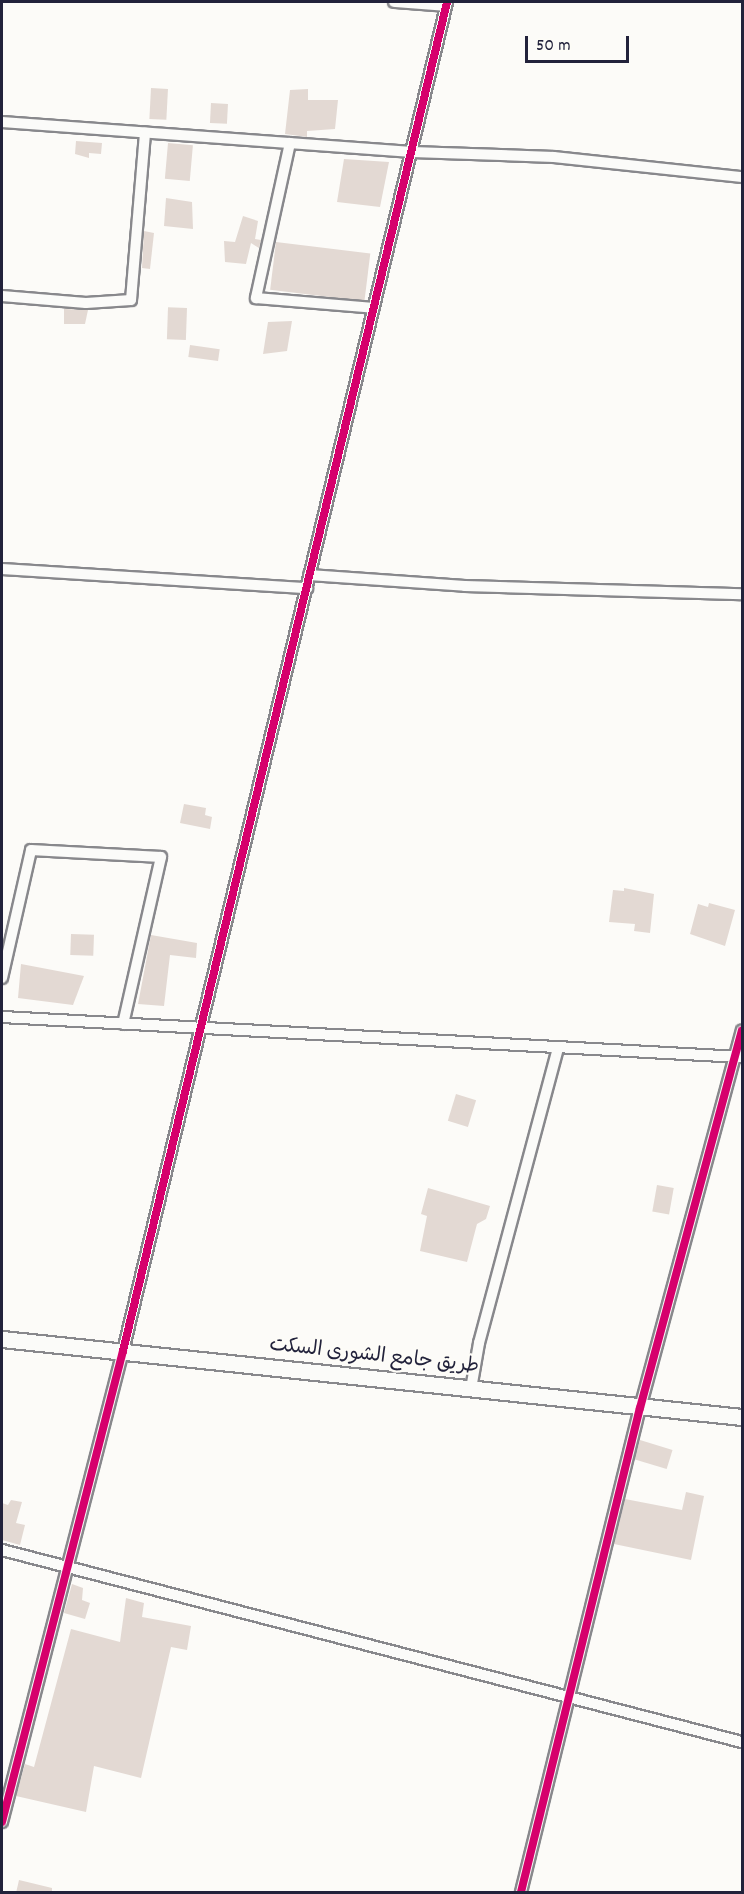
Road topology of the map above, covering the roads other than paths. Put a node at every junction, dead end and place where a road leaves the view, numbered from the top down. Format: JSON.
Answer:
{"nodes":[{"id":1,"x":394,"y":2,"type":"edge"},
{"id":2,"x":447,"y":4,"type":"edge"},
{"id":3,"x":2,"y":122,"type":"edge"},
{"id":4,"x":145,"y":133,"type":"junction"},
{"id":5,"x":290,"y":143,"type":"junction"},
{"id":6,"x":412,"y":152,"type":"junction"},
{"id":7,"x":742,"y":177,"type":"edge"},
{"id":8,"x":2,"y":296,"type":"edge"},
{"id":9,"x":374,"y":308,"type":"junction"},
{"id":10,"x":2,"y":569,"type":"edge"},
{"id":11,"x":309,"y":575,"type":"junction"},
{"id":12,"x":307,"y":588,"type":"junction"},
{"id":13,"x":742,"y":594,"type":"edge"},
{"id":14,"x":2,"y":978,"type":"edge"},
{"id":15,"x":2,"y":1017,"type":"edge"},
{"id":16,"x":123,"y":1024,"type":"junction"},
{"id":17,"x":200,"y":1028,"type":"junction"},
{"id":18,"x":742,"y":1031,"type":"edge"},
{"id":19,"x":558,"y":1048,"type":"junction"},
{"id":20,"x":739,"y":1057,"type":"edge"},
{"id":21,"x":2,"y":1339,"type":"edge"},
{"id":22,"x":123,"y":1351,"type":"junction"},
{"id":23,"x":471,"y":1389,"type":"junction"},
{"id":24,"x":640,"y":1408,"type":"junction"},
{"id":25,"x":742,"y":1418,"type":"edge"},
{"id":26,"x":2,"y":1550,"type":"edge"},
{"id":27,"x":66,"y":1566,"type":"junction"},
{"id":28,"x":568,"y":1698,"type":"junction"},
{"id":29,"x":742,"y":1742,"type":"edge"},
{"id":30,"x":2,"y":1822,"type":"edge"},
{"id":31,"x":520,"y":1893,"type":"edge"}],
"edges":[{"from":1,"to":2,"type":"street"},
{"from":2,"to":6,"type":"street"},
{"from":3,"to":4,"type":"street"},
{"from":4,"to":5,"type":"street"},
{"from":4,"to":8,"type":"street"},
{"from":5,"to":6,"type":"street"},
{"from":5,"to":9,"type":"street"},
{"from":6,"to":7,"type":"street"},
{"from":6,"to":9,"type":"street"},
{"from":9,"to":11,"type":"street"},
{"from":10,"to":12,"type":"street"},
{"from":11,"to":12,"type":"street"},
{"from":11,"to":13,"type":"street"},
{"from":12,"to":17,"type":"street"},
{"from":14,"to":16,"type":"street"},
{"from":15,"to":16,"type":"street"},
{"from":16,"to":17,"type":"street"},
{"from":17,"to":19,"type":"street"},
{"from":17,"to":22,"type":"street"},
{"from":18,"to":20,"type":"street"},
{"from":19,"to":20,"type":"street"},
{"from":19,"to":23,"type":"street"},
{"from":20,"to":24,"type":"street"},
{"from":21,"to":22,"type":"main road","name":"طريق جامع الشورى السكت"},
{"from":22,"to":23,"type":"main road","name":"طريق جامع الشورى السكت"},
{"from":22,"to":27,"type":"street"},
{"from":23,"to":24,"type":"main road","name":"طريق جامع الشورى السكت"},
{"from":24,"to":25,"type":"main road","name":"طريق جامع الشورى السكت"},
{"from":24,"to":28,"type":"street"},
{"from":26,"to":27,"type":"street"},
{"from":27,"to":28,"type":"street"},
{"from":27,"to":30,"type":"street"},
{"from":28,"to":29,"type":"street"},
{"from":28,"to":31,"type":"street"}]}
